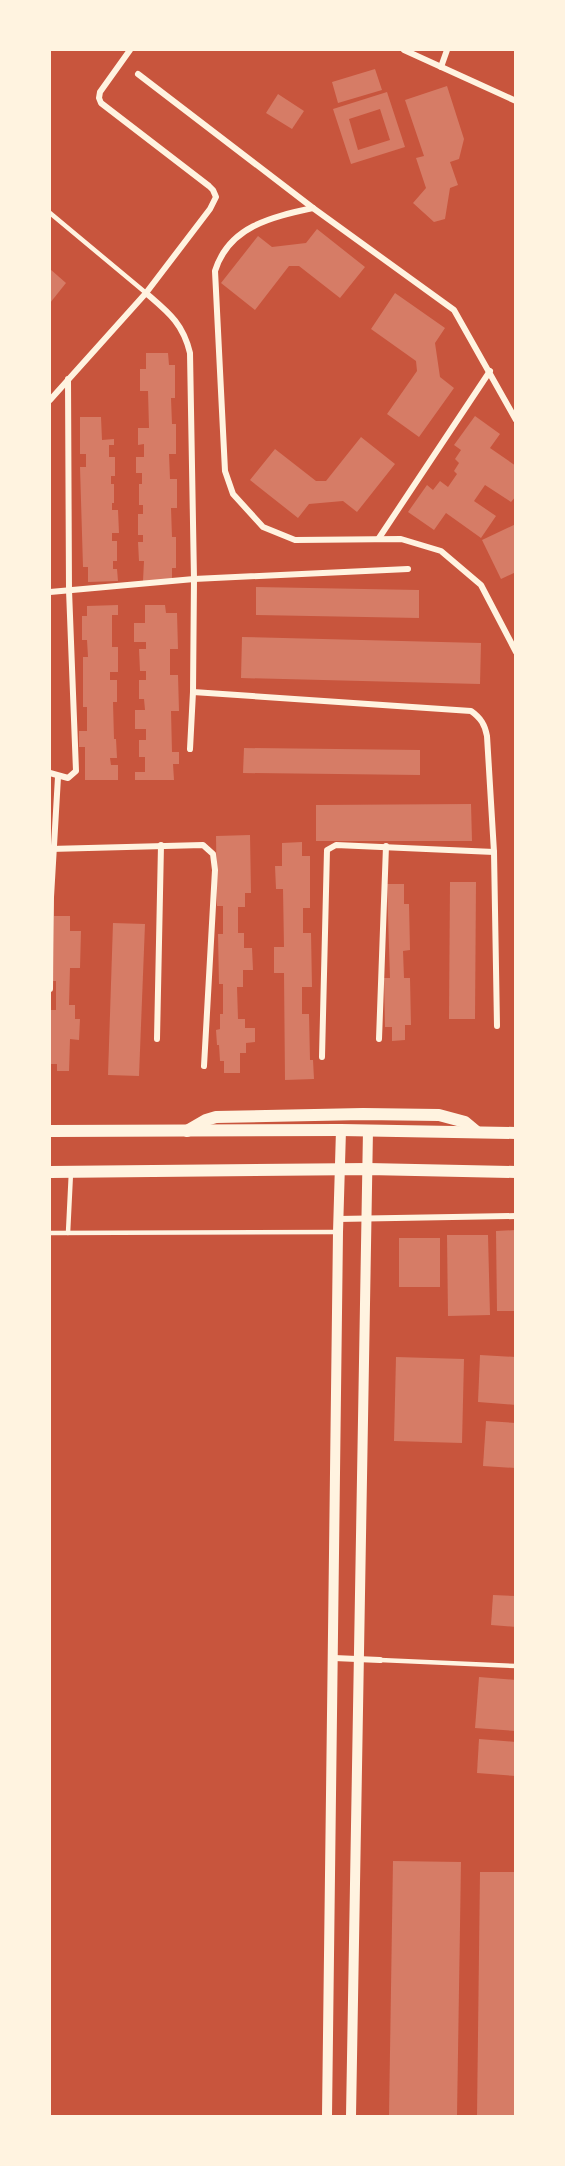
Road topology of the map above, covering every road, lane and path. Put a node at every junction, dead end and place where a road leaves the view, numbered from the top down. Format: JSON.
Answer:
{"nodes":[{"id":1,"x":130,"y":50,"type":"edge"},
{"id":2,"x":404,"y":50,"type":"edge"},
{"id":3,"x":447,"y":50,"type":"edge"},
{"id":4,"x":441,"y":67,"type":"junction"},
{"id":5,"x":138,"y":74,"type":"dead end"},
{"id":6,"x":516,"y":101,"type":"edge"},
{"id":7,"x":313,"y":208,"type":"junction"},
{"id":8,"x":50,"y":213,"type":"edge"},
{"id":9,"x":146,"y":293,"type":"junction"},
{"id":10,"x":490,"y":371,"type":"junction"},
{"id":11,"x":68,"y":378,"type":"junction"},
{"id":12,"x":50,"y":400,"type":"edge"},
{"id":13,"x":516,"y":420,"type":"edge"},
{"id":14,"x":380,"y":538,"type":"junction"},
{"id":15,"x":408,"y":569,"type":"dead end"},
{"id":16,"x":194,"y":579,"type":"junction"},
{"id":17,"x":69,"y":590,"type":"junction"},
{"id":18,"x":50,"y":592,"type":"edge"},
{"id":19,"x":516,"y":652,"type":"edge"},
{"id":20,"x":193,"y":692,"type":"junction"},
{"id":21,"x":190,"y":749,"type":"dead end"},
{"id":22,"x":50,"y":773,"type":"edge"},
{"id":23,"x":58,"y":777,"type":"junction"},
{"id":24,"x":161,"y":845,"type":"junction"},
{"id":25,"x":386,"y":846,"type":"junction"},
{"id":26,"x":52,"y":849,"type":"edge"},
{"id":27,"x":494,"y":852,"type":"junction"},
{"id":28,"x":50,"y":897,"type":"edge"},
{"id":29,"x":50,"y":989,"type":"edge"},
{"id":30,"x":497,"y":1026,"type":"dead end"},
{"id":31,"x":157,"y":1039,"type":"dead end"},
{"id":32,"x":379,"y":1039,"type":"dead end"},
{"id":33,"x":322,"y":1057,"type":"dead end"},
{"id":34,"x":204,"y":1066,"type":"dead end"},
{"id":35,"x":341,"y":1130,"type":"junction"},
{"id":36,"x":368,"y":1130,"type":"junction"},
{"id":37,"x":50,"y":1131,"type":"edge"},
{"id":38,"x":186,"y":1131,"type":"junction"},
{"id":39,"x":477,"y":1132,"type":"junction"},
{"id":40,"x":516,"y":1132,"type":"edge"},
{"id":41,"x":339,"y":1169,"type":"junction"},
{"id":42,"x":368,"y":1169,"type":"junction"},
{"id":43,"x":50,"y":1172,"type":"edge"},
{"id":44,"x":70,"y":1172,"type":"junction"},
{"id":45,"x":516,"y":1172,"type":"edge"},
{"id":46,"x":516,"y":1216,"type":"edge"},
{"id":47,"x":365,"y":1218,"type":"junction"},
{"id":48,"x":338,"y":1219,"type":"junction"},
{"id":49,"x":338,"y":1232,"type":"junction"},
{"id":50,"x":50,"y":1233,"type":"edge"},
{"id":51,"x":68,"y":1233,"type":"junction"},
{"id":52,"x":334,"y":1658,"type":"junction"},
{"id":53,"x":359,"y":1659,"type":"junction"},
{"id":54,"x":380,"y":1660,"type":"joint"},
{"id":55,"x":516,"y":1666,"type":"edge"},
{"id":56,"x":327,"y":2116,"type":"edge"},
{"id":57,"x":351,"y":2116,"type":"edge"}],
"edges":[{"from":1,"to":9,"type":"street"},
{"from":2,"to":4,"type":"street"},
{"from":3,"to":4,"type":"street"},
{"from":4,"to":6,"type":"street"},
{"from":5,"to":7,"type":"street"},
{"from":7,"to":10,"type":"street"},
{"from":7,"to":14,"type":"street"},
{"from":8,"to":9,"type":"lane"},
{"from":9,"to":11,"type":"street"},
{"from":9,"to":16,"type":"street"},
{"from":10,"to":13,"type":"street"},
{"from":10,"to":14,"type":"street"},
{"from":11,"to":12,"type":"street"},
{"from":11,"to":17,"type":"street"},
{"from":14,"to":19,"type":"street"},
{"from":15,"to":16,"type":"street"},
{"from":16,"to":17,"type":"street"},
{"from":16,"to":20,"type":"street"},
{"from":17,"to":18,"type":"street"},
{"from":17,"to":23,"type":"street"},
{"from":20,"to":21,"type":"street"},
{"from":20,"to":27,"type":"street"},
{"from":22,"to":23,"type":"street"},
{"from":23,"to":26,"type":"street"},
{"from":24,"to":26,"type":"street"},
{"from":24,"to":31,"type":"street"},
{"from":24,"to":34,"type":"street"},
{"from":25,"to":27,"type":"street"},
{"from":25,"to":32,"type":"street"},
{"from":25,"to":33,"type":"street"},
{"from":26,"to":28,"type":"street"},
{"from":27,"to":30,"type":"street"},
{"from":28,"to":29,"type":"street"},
{"from":35,"to":36,"type":"main road"},
{"from":35,"to":38,"type":"main road"},
{"from":35,"to":41,"type":"street"},
{"from":36,"to":39,"type":"main road"},
{"from":36,"to":42,"type":"street"},
{"from":37,"to":38,"type":"main road"},
{"from":38,"to":39,"type":"main road"},
{"from":39,"to":40,"type":"main road"},
{"from":41,"to":42,"type":"main road"},
{"from":41,"to":44,"type":"main road"},
{"from":41,"to":48,"type":"street"},
{"from":42,"to":45,"type":"main road"},
{"from":42,"to":47,"type":"street"},
{"from":43,"to":44,"type":"main road"},
{"from":44,"to":51,"type":"lane"},
{"from":46,"to":47,"type":"street"},
{"from":47,"to":48,"type":"street"},
{"from":47,"to":53,"type":"street"},
{"from":48,"to":49,"type":"street"},
{"from":49,"to":51,"type":"lane"},
{"from":49,"to":52,"type":"street"},
{"from":50,"to":51,"type":"lane"},
{"from":52,"to":53,"type":"street"},
{"from":52,"to":56,"type":"street"},
{"from":53,"to":54,"type":"street"},
{"from":53,"to":57,"type":"street"},
{"from":54,"to":55,"type":"lane"}]}
